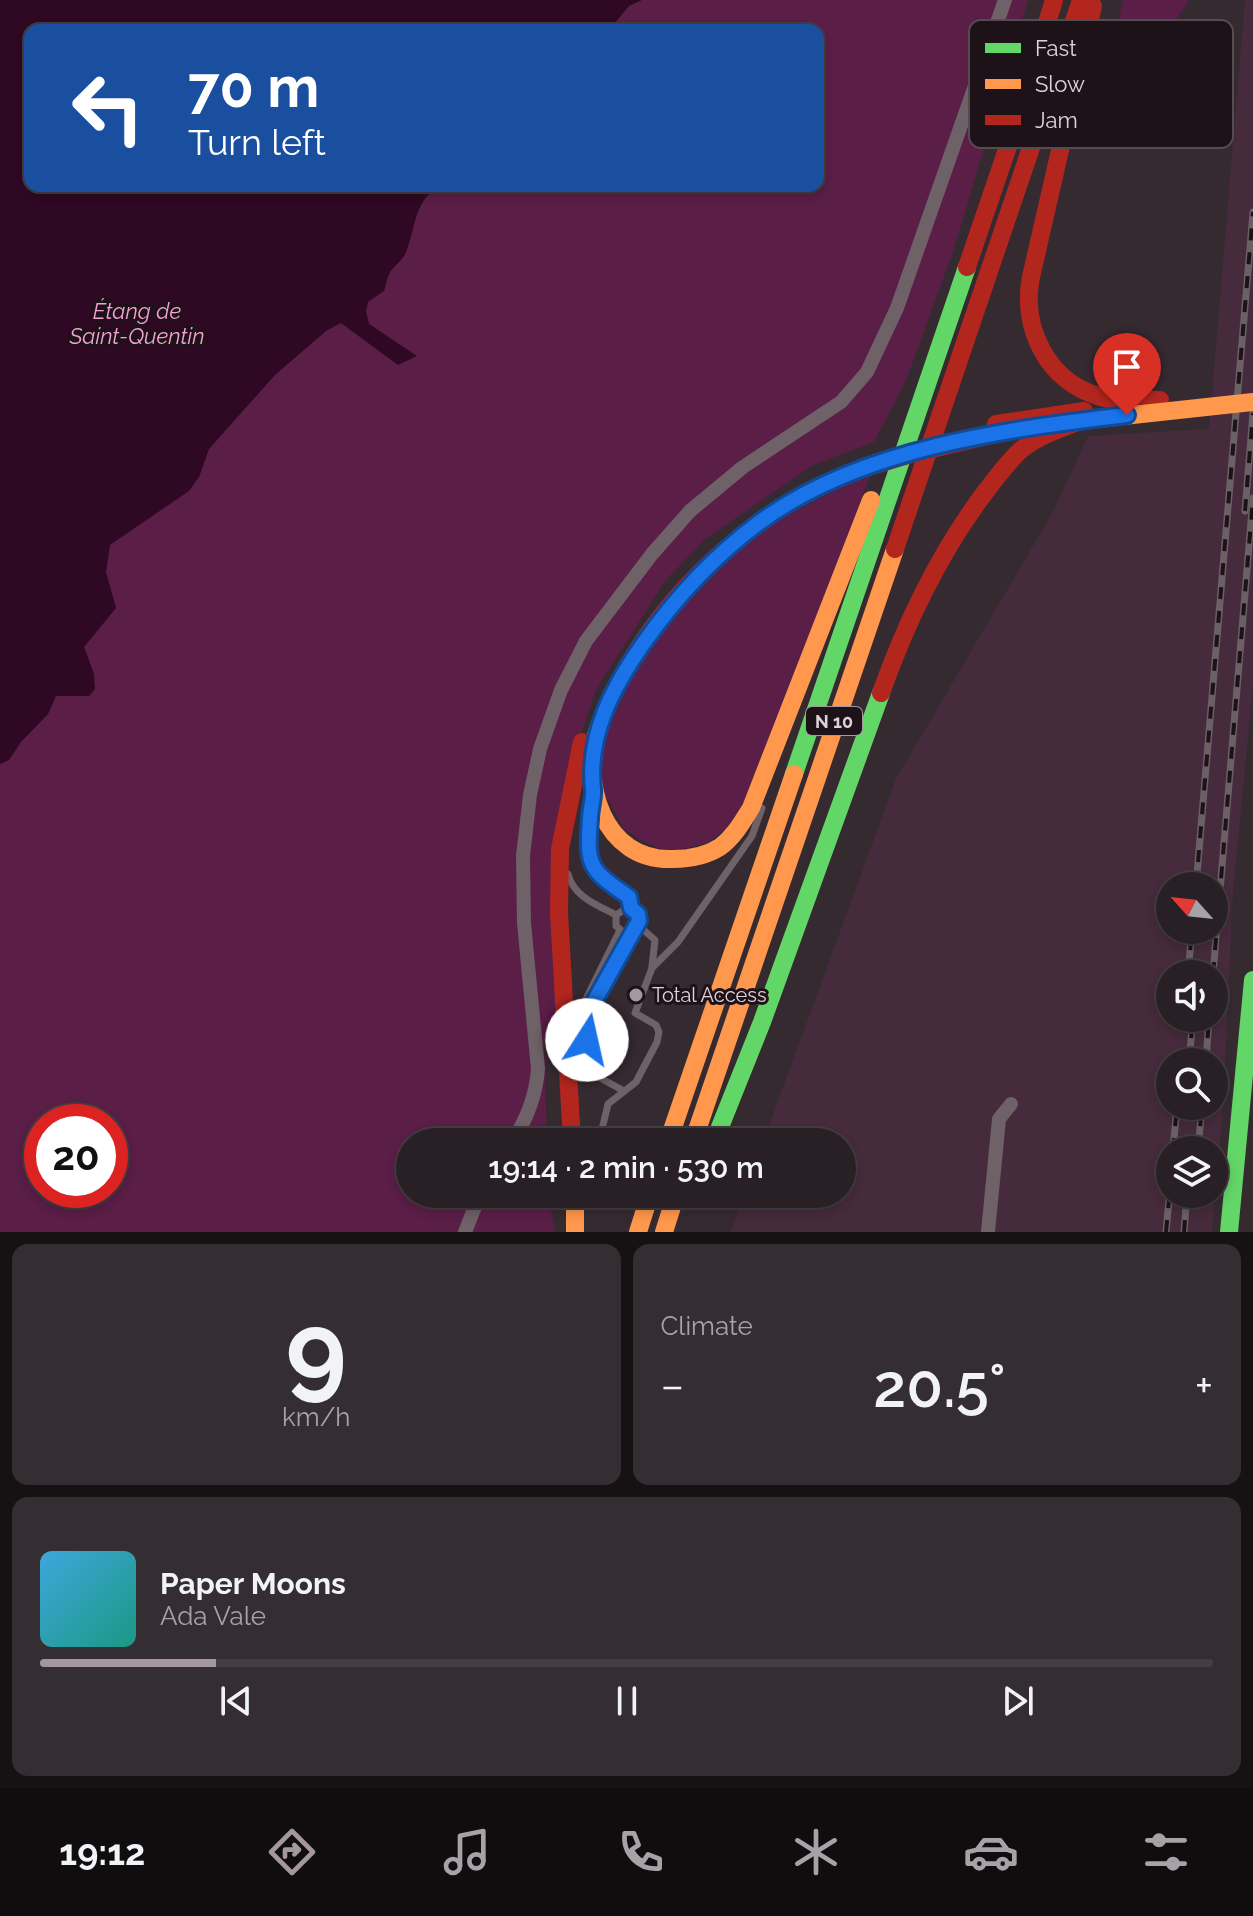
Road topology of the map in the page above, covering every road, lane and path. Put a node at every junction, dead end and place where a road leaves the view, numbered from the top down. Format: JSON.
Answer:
{"nodes":[{"id":1,"x":1005,"y":0,"type":"edge"},
{"id":2,"x":1054,"y":0,"type":"edge"},
{"id":3,"x":1081,"y":0,"type":"edge"},
{"id":4,"x":1095,"y":0,"type":"edge"},
{"id":5,"x":998,"y":20,"type":"edge"},
{"id":6,"x":1048,"y":20,"type":"edge"},
{"id":7,"x":1074,"y":20,"type":"edge"},
{"id":8,"x":1090,"y":20,"type":"edge"},
{"id":9,"x":969,"y":103,"type":"edge"},
{"id":10,"x":1007,"y":148,"type":"edge"},
{"id":11,"x":1031,"y":148,"type":"edge"},
{"id":12,"x":1062,"y":148,"type":"edge"},
{"id":13,"x":1253,"y":389,"type":"edge"},
{"id":14,"x":1253,"y":402,"type":"edge"},
{"id":15,"x":1093,"y":411,"type":"junction"},
{"id":16,"x":852,"y":466,"type":"junction"},
{"id":17,"x":894,"y":477,"type":"junction"},
{"id":18,"x":788,"y":712,"type":"junction"},
{"id":19,"x":593,"y":795,"type":"junction"},
{"id":20,"x":560,"y":845,"type":"junction"},
{"id":21,"x":631,"y":908,"type":"junction"},
{"id":22,"x":616,"y":915,"type":"junction"},
{"id":23,"x":636,"y":928,"type":"junction"},
{"id":24,"x":620,"y":930,"type":"junction"},
{"id":25,"x":652,"y":968,"type":"junction"},
{"id":26,"x":1253,"y":980,"type":"edge"},
{"id":27,"x":586,"y":1016,"type":"junction"},
{"id":28,"x":624,"y":1091,"type":"junction"},
{"id":29,"x":1011,"y":1104,"type":"dead end"},
{"id":30,"x":519,"y":1128,"type":"edge"},
{"id":31,"x":571,"y":1128,"type":"edge"},
{"id":32,"x":602,"y":1128,"type":"edge"},
{"id":33,"x":673,"y":1128,"type":"edge"},
{"id":34,"x":698,"y":1128,"type":"edge"},
{"id":35,"x":720,"y":1128,"type":"edge"},
{"id":36,"x":474,"y":1208,"type":"edge"},
{"id":37,"x":576,"y":1208,"type":"edge"},
{"id":38,"x":646,"y":1208,"type":"edge"},
{"id":39,"x":686,"y":1208,"type":"edge"},
{"id":40,"x":666,"y":1225,"type":"edge"},
{"id":41,"x":465,"y":1232,"type":"edge"},
{"id":42,"x":575,"y":1232,"type":"edge"},
{"id":43,"x":638,"y":1232,"type":"edge"},
{"id":44,"x":988,"y":1232,"type":"edge"},
{"id":45,"x":1229,"y":1232,"type":"edge"}],
"edges":[{"from":1,"to":5,"type":"street"},
{"from":2,"to":6,"type":"main road","number":"N 10"},
{"from":3,"to":7,"type":"main road","number":"N 10"},
{"from":4,"to":8,"type":"main road"},
{"from":9,"to":30,"type":"street"},
{"from":10,"to":17,"type":"main road","number":"N 10"},
{"from":11,"to":34,"type":"main road","number":"N 10"},
{"from":12,"to":15,"type":"main road"},
{"from":13,"to":15,"type":"main road"},
{"from":14,"to":15,"type":"main road","bridge":true},
{"from":15,"to":16,"type":"main road","bridge":true},
{"from":15,"to":35,"type":"main road"},
{"from":16,"to":19,"type":"main road"},
{"from":16,"to":20,"type":"main road"},
{"from":17,"to":18,"type":"main road"},
{"from":17,"to":33,"type":"main road","number":"N 10"},
{"from":18,"to":19,"type":"main road"},
{"from":18,"to":25,"type":"lane"},
{"from":19,"to":21,"type":"lane"},
{"from":20,"to":22,"type":"lane"},
{"from":20,"to":31,"type":"main road"},
{"from":21,"to":22,"type":"lane"},
{"from":21,"to":23,"type":"lane"},
{"from":22,"to":24,"type":"lane"},
{"from":23,"to":24,"type":"lane"},
{"from":23,"to":25,"type":"lane"},
{"from":23,"to":27,"type":"lane"},
{"from":24,"to":27,"type":"lane"},
{"from":25,"to":28,"type":"lane"},
{"from":26,"to":45,"type":"main road"},
{"from":27,"to":28,"type":"lane"},
{"from":28,"to":32,"type":"lane"},
{"from":29,"to":44,"type":"street"},
{"from":36,"to":41,"type":"street"},
{"from":37,"to":42,"type":"main road"},
{"from":38,"to":43,"type":"main road"},
{"from":39,"to":40,"type":"main road"}]}
